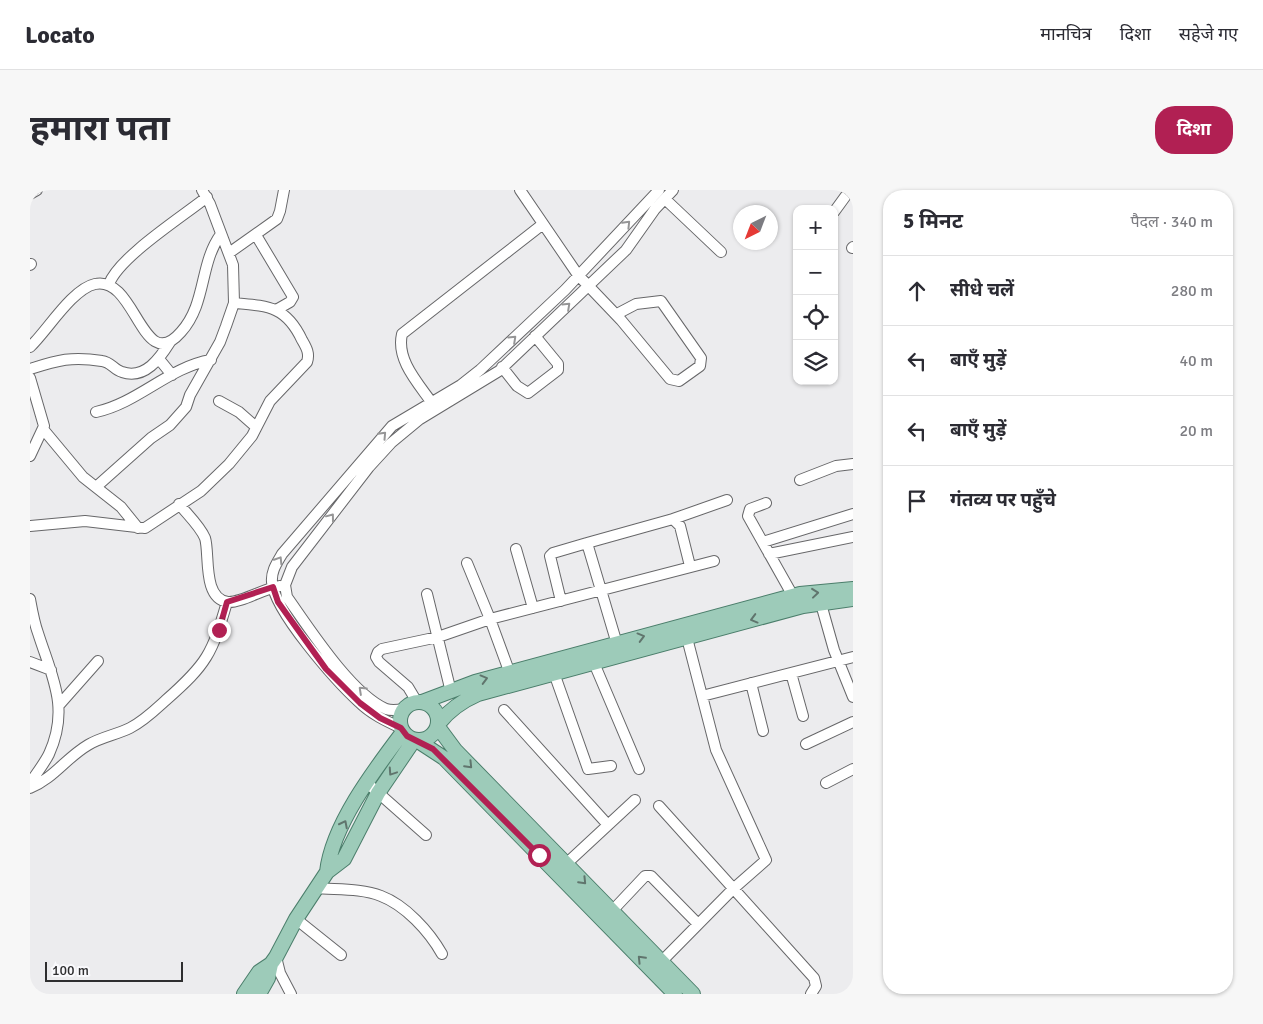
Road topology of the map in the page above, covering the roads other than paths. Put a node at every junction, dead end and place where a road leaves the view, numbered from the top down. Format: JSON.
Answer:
{"nodes":[{"id":1,"x":37,"y":190,"type":"edge"},
{"id":2,"x":284,"y":190,"type":"edge"},
{"id":3,"x":520,"y":190,"type":"edge"},
{"id":4,"x":673,"y":190,"type":"edge"},
{"id":5,"x":850,"y":190,"type":"edge"},
{"id":6,"x":30,"y":194,"type":"edge"},
{"id":7,"x":204,"y":194,"type":"edge"},
{"id":8,"x":662,"y":194,"type":"edge"},
{"id":9,"x":838,"y":206,"type":"edge"},
{"id":10,"x":543,"y":224,"type":"junction"},
{"id":11,"x":222,"y":234,"type":"junction"},
{"id":12,"x":256,"y":235,"type":"junction"},
{"id":13,"x":721,"y":252,"type":"dead end"},
{"id":14,"x":229,"y":253,"type":"junction"},
{"id":15,"x":578,"y":275,"type":"junction"},
{"id":16,"x":109,"y":284,"type":"junction"},
{"id":17,"x":590,"y":285,"type":"junction"},
{"id":18,"x":234,"y":303,"type":"junction"},
{"id":19,"x":276,"y":310,"type":"junction"},
{"id":20,"x":616,"y":314,"type":"junction"},
{"id":21,"x":535,"y":336,"type":"junction"},
{"id":22,"x":170,"y":342,"type":"junction"},
{"id":23,"x":30,"y":347,"type":"edge"},
{"id":24,"x":160,"y":359,"type":"junction"},
{"id":25,"x":211,"y":360,"type":"junction"},
{"id":26,"x":502,"y":367,"type":"junction"},
{"id":27,"x":30,"y":369,"type":"edge"},
{"id":28,"x":172,"y":375,"type":"junction"},
{"id":29,"x":30,"y":378,"type":"edge"},
{"id":30,"x":219,"y":401,"type":"dead end"},
{"id":31,"x":432,"y":403,"type":"junction"},
{"id":32,"x":96,"y":412,"type":"dead end"},
{"id":33,"x":256,"y":427,"type":"junction"},
{"id":34,"x":43,"y":429,"type":"junction"},
{"id":35,"x":30,"y":456,"type":"edge"},
{"id":36,"x":853,"y":464,"type":"edge"},
{"id":37,"x":800,"y":480,"type":"dead end"},
{"id":38,"x":96,"y":488,"type":"junction"},
{"id":39,"x":727,"y":500,"type":"dead end"},
{"id":40,"x":766,"y":503,"type":"dead end"},
{"id":41,"x":179,"y":504,"type":"junction"},
{"id":42,"x":853,"y":514,"type":"edge"},
{"id":43,"x":672,"y":519,"type":"junction"},
{"id":44,"x":30,"y":526,"type":"edge"},
{"id":45,"x":138,"y":528,"type":"junction"},
{"id":46,"x":853,"y":538,"type":"edge"},
{"id":47,"x":763,"y":542,"type":"junction"},
{"id":48,"x":587,"y":544,"type":"junction"},
{"id":49,"x":516,"y":549,"type":"dead end"},
{"id":50,"x":769,"y":554,"type":"junction"},
{"id":51,"x":714,"y":561,"type":"dead end"},
{"id":52,"x":468,"y":564,"type":"dead end"},
{"id":53,"x":690,"y":566,"type":"junction"},
{"id":54,"x":286,"y":585,"type":"junction"},
{"id":55,"x":273,"y":587,"type":"junction"},
{"id":56,"x":853,"y":589,"type":"edge"},
{"id":57,"x":602,"y":592,"type":"junction"},
{"id":58,"x":427,"y":594,"type":"dead end"},
{"id":59,"x":793,"y":596,"type":"junction"},
{"id":60,"x":30,"y":599,"type":"edge"},
{"id":61,"x":853,"y":599,"type":"edge"},
{"id":62,"x":232,"y":601,"type":"junction"},
{"id":63,"x":561,"y":601,"type":"junction"},
{"id":64,"x":821,"y":604,"type":"junction"},
{"id":65,"x":533,"y":608,"type":"junction"},
{"id":66,"x":490,"y":619,"type":"junction"},
{"id":67,"x":438,"y":637,"type":"junction"},
{"id":68,"x":687,"y":638,"type":"junction"},
{"id":69,"x":618,"y":644,"type":"junction"},
{"id":70,"x":853,"y":657,"type":"edge"},
{"id":71,"x":838,"y":660,"type":"junction"},
{"id":72,"x":98,"y":661,"type":"dead end"},
{"id":73,"x":30,"y":662,"type":"edge"},
{"id":74,"x":594,"y":662,"type":"junction"},
{"id":75,"x":51,"y":670,"type":"junction"},
{"id":76,"x":554,"y":673,"type":"junction"},
{"id":77,"x":791,"y":673,"type":"junction"},
{"id":78,"x":512,"y":678,"type":"junction"},
{"id":79,"x":751,"y":683,"type":"junction"},
{"id":80,"x":451,"y":692,"type":"junction"},
{"id":81,"x":702,"y":696,"type":"junction"},
{"id":82,"x":853,"y":697,"type":"edge"},
{"id":83,"x":419,"y":702,"type":"junction"},
{"id":84,"x":60,"y":704,"type":"junction"},
{"id":85,"x":404,"y":709,"type":"junction"},
{"id":86,"x":504,"y":710,"type":"dead end"},
{"id":87,"x":803,"y":716,"type":"dead end"},
{"id":88,"x":853,"y":722,"type":"edge"},
{"id":89,"x":438,"y":725,"type":"junction"},
{"id":90,"x":763,"y":731,"type":"dead end"},
{"id":91,"x":409,"y":735,"type":"junction"},
{"id":92,"x":806,"y":744,"type":"dead end"},
{"id":93,"x":611,"y":766,"type":"dead end"},
{"id":94,"x":639,"y":769,"type":"dead end"},
{"id":95,"x":853,"y":769,"type":"edge"},
{"id":96,"x":30,"y":783,"type":"edge"},
{"id":97,"x":826,"y":783,"type":"dead end"},
{"id":98,"x":30,"y":788,"type":"edge"},
{"id":99,"x":362,"y":788,"type":"junction"},
{"id":100,"x":375,"y":799,"type":"junction"},
{"id":101,"x":635,"y":800,"type":"dead end"},
{"id":102,"x":659,"y":806,"type":"dead end"},
{"id":103,"x":608,"y":824,"type":"junction"},
{"id":104,"x":426,"y":835,"type":"dead end"},
{"id":105,"x":566,"y":864,"type":"junction"},
{"id":106,"x":326,"y":872,"type":"junction"},
{"id":107,"x":315,"y":888,"type":"junction"},
{"id":108,"x":733,"y":889,"type":"junction"},
{"id":109,"x":612,"y":911,"type":"junction"},
{"id":110,"x":296,"y":919,"type":"junction"},
{"id":111,"x":698,"y":924,"type":"junction"},
{"id":112,"x":442,"y":954,"type":"dead end"},
{"id":113,"x":342,"y":955,"type":"dead end"},
{"id":114,"x":273,"y":960,"type":"junction"},
{"id":115,"x":661,"y":962,"type":"junction"},
{"id":116,"x":244,"y":994,"type":"edge"},
{"id":117,"x":259,"y":994,"type":"edge"},
{"id":118,"x":291,"y":994,"type":"edge"},
{"id":119,"x":675,"y":994,"type":"edge"},
{"id":120,"x":693,"y":994,"type":"edge"},
{"id":121,"x":811,"y":994,"type":"edge"}],
"edges":[{"from":1,"to":6,"type":"street"},
{"from":2,"to":12,"type":"street"},
{"from":3,"to":10,"type":"street"},
{"from":4,"to":8,"type":"street"},
{"from":5,"to":9,"type":"street"},
{"from":7,"to":11,"type":"street"},
{"from":7,"to":16,"type":"street"},
{"from":8,"to":13,"type":"street"},
{"from":15,"to":8,"type":"street","one_way":true},
{"from":8,"to":17,"type":"street"},
{"from":10,"to":15,"type":"street"},
{"from":10,"to":31,"type":"street"},
{"from":11,"to":14,"type":"street"},
{"from":11,"to":22,"type":"street"},
{"from":12,"to":14,"type":"street"},
{"from":12,"to":19,"type":"street"},
{"from":14,"to":18,"type":"street"},
{"from":15,"to":17,"type":"street"},
{"from":31,"to":15,"type":"street","one_way":true},
{"from":16,"to":22,"type":"street"},
{"from":16,"to":23,"type":"street"},
{"from":17,"to":20,"type":"street"},
{"from":21,"to":17,"type":"street","one_way":true},
{"from":18,"to":19,"type":"street"},
{"from":18,"to":25,"type":"street"},
{"from":19,"to":33,"type":"street"},
{"from":20,"to":20,"type":"street"},
{"from":21,"to":26,"type":"street"},
{"from":21,"to":26,"type":"street"},
{"from":22,"to":24,"type":"street"},
{"from":24,"to":27,"type":"street"},
{"from":24,"to":28,"type":"street"},
{"from":25,"to":28,"type":"street"},
{"from":25,"to":38,"type":"street"},
{"from":54,"to":26,"type":"street","one_way":true},
{"from":28,"to":32,"type":"street"},
{"from":29,"to":34,"type":"street"},
{"from":30,"to":33,"type":"street"},
{"from":55,"to":31,"type":"street","one_way":true},
{"from":33,"to":41,"type":"street"},
{"from":34,"to":35,"type":"street"},
{"from":34,"to":38,"type":"street"},
{"from":36,"to":37,"type":"street"},
{"from":38,"to":45,"type":"street"},
{"from":39,"to":43,"type":"street"},
{"from":40,"to":47,"type":"street"},
{"from":41,"to":45,"type":"street"},
{"from":41,"to":62,"type":"street"},
{"from":42,"to":47,"type":"street"},
{"from":43,"to":48,"type":"street"},
{"from":43,"to":53,"type":"street"},
{"from":44,"to":45,"type":"street"},
{"from":46,"to":50,"type":"street"},
{"from":47,"to":50,"type":"street"},
{"from":48,"to":57,"type":"street"},
{"from":48,"to":63,"type":"street"},
{"from":49,"to":65,"type":"street"},
{"from":50,"to":59,"type":"street"},
{"from":51,"to":53,"type":"street"},
{"from":52,"to":66,"type":"street"},
{"from":53,"to":57,"type":"street"},
{"from":54,"to":55,"type":"street"},
{"from":85,"to":54,"type":"street","one_way":true},
{"from":55,"to":62,"type":"street"},
{"from":55,"to":91,"type":"street"},
{"from":59,"to":56,"type":"main road","one_way":true},
{"from":57,"to":63,"type":"street"},
{"from":57,"to":69,"type":"street"},
{"from":58,"to":67,"type":"street"},
{"from":69,"to":59,"type":"main road","one_way":true},
{"from":60,"to":75,"type":"street"},
{"from":61,"to":64,"type":"main road"},
{"from":62,"to":98,"type":"street"},
{"from":63,"to":65,"type":"street"},
{"from":64,"to":68,"type":"main road","one_way":true},
{"from":64,"to":71,"type":"street"},
{"from":65,"to":66,"type":"street"},
{"from":66,"to":67,"type":"street"},
{"from":66,"to":78,"type":"street"},
{"from":67,"to":80,"type":"street"},
{"from":67,"to":83,"type":"street"},
{"from":68,"to":74,"type":"main road"},
{"from":68,"to":81,"type":"street"},
{"from":69,"to":78,"type":"main road"},
{"from":70,"to":71,"type":"street"},
{"from":71,"to":77,"type":"street"},
{"from":71,"to":82,"type":"street"},
{"from":72,"to":84,"type":"street"},
{"from":73,"to":75,"type":"street"},
{"from":74,"to":76,"type":"main road"},
{"from":74,"to":94,"type":"street"},
{"from":75,"to":84,"type":"street"},
{"from":76,"to":78,"type":"main road"},
{"from":76,"to":93,"type":"street"},
{"from":77,"to":79,"type":"street"},
{"from":77,"to":87,"type":"street"},
{"from":80,"to":78,"type":"main road","one_way":true},
{"from":78,"to":89,"type":"main road"},
{"from":79,"to":81,"type":"street"},
{"from":79,"to":90,"type":"street"},
{"from":80,"to":83,"type":"main road"},
{"from":81,"to":108,"type":"street"},
{"from":83,"to":85,"type":"main road"},
{"from":83,"to":89,"type":"main road"},
{"from":84,"to":96,"type":"street"},
{"from":85,"to":91,"type":"main road"},
{"from":86,"to":103,"type":"street"},
{"from":88,"to":92,"type":"street"},
{"from":89,"to":91,"type":"main road"},
{"from":89,"to":105,"type":"main road","one_way":true},
{"from":91,"to":99,"type":"main road"},
{"from":91,"to":100,"type":"main road","one_way":true},
{"from":119,"to":91,"type":"main road","one_way":true},
{"from":95,"to":97,"type":"street"},
{"from":99,"to":100,"type":"street"},
{"from":106,"to":99,"type":"main road","one_way":true},
{"from":100,"to":104,"type":"street"},
{"from":100,"to":106,"type":"main road"},
{"from":101,"to":103,"type":"street"},
{"from":102,"to":108,"type":"street"},
{"from":103,"to":105,"type":"street"},
{"from":105,"to":109,"type":"main road","one_way":true},
{"from":106,"to":107,"type":"main road"},
{"from":107,"to":110,"type":"main road"},
{"from":107,"to":112,"type":"street"},
{"from":108,"to":111,"type":"street"},
{"from":108,"to":121,"type":"street"},
{"from":109,"to":111,"type":"street"},
{"from":109,"to":115,"type":"main road"},
{"from":110,"to":113,"type":"street"},
{"from":110,"to":114,"type":"main road"},
{"from":111,"to":115,"type":"street"},
{"from":114,"to":116,"type":"main road"},
{"from":114,"to":117,"type":"main road"},
{"from":114,"to":118,"type":"street"},
{"from":115,"to":120,"type":"main road"}]}
